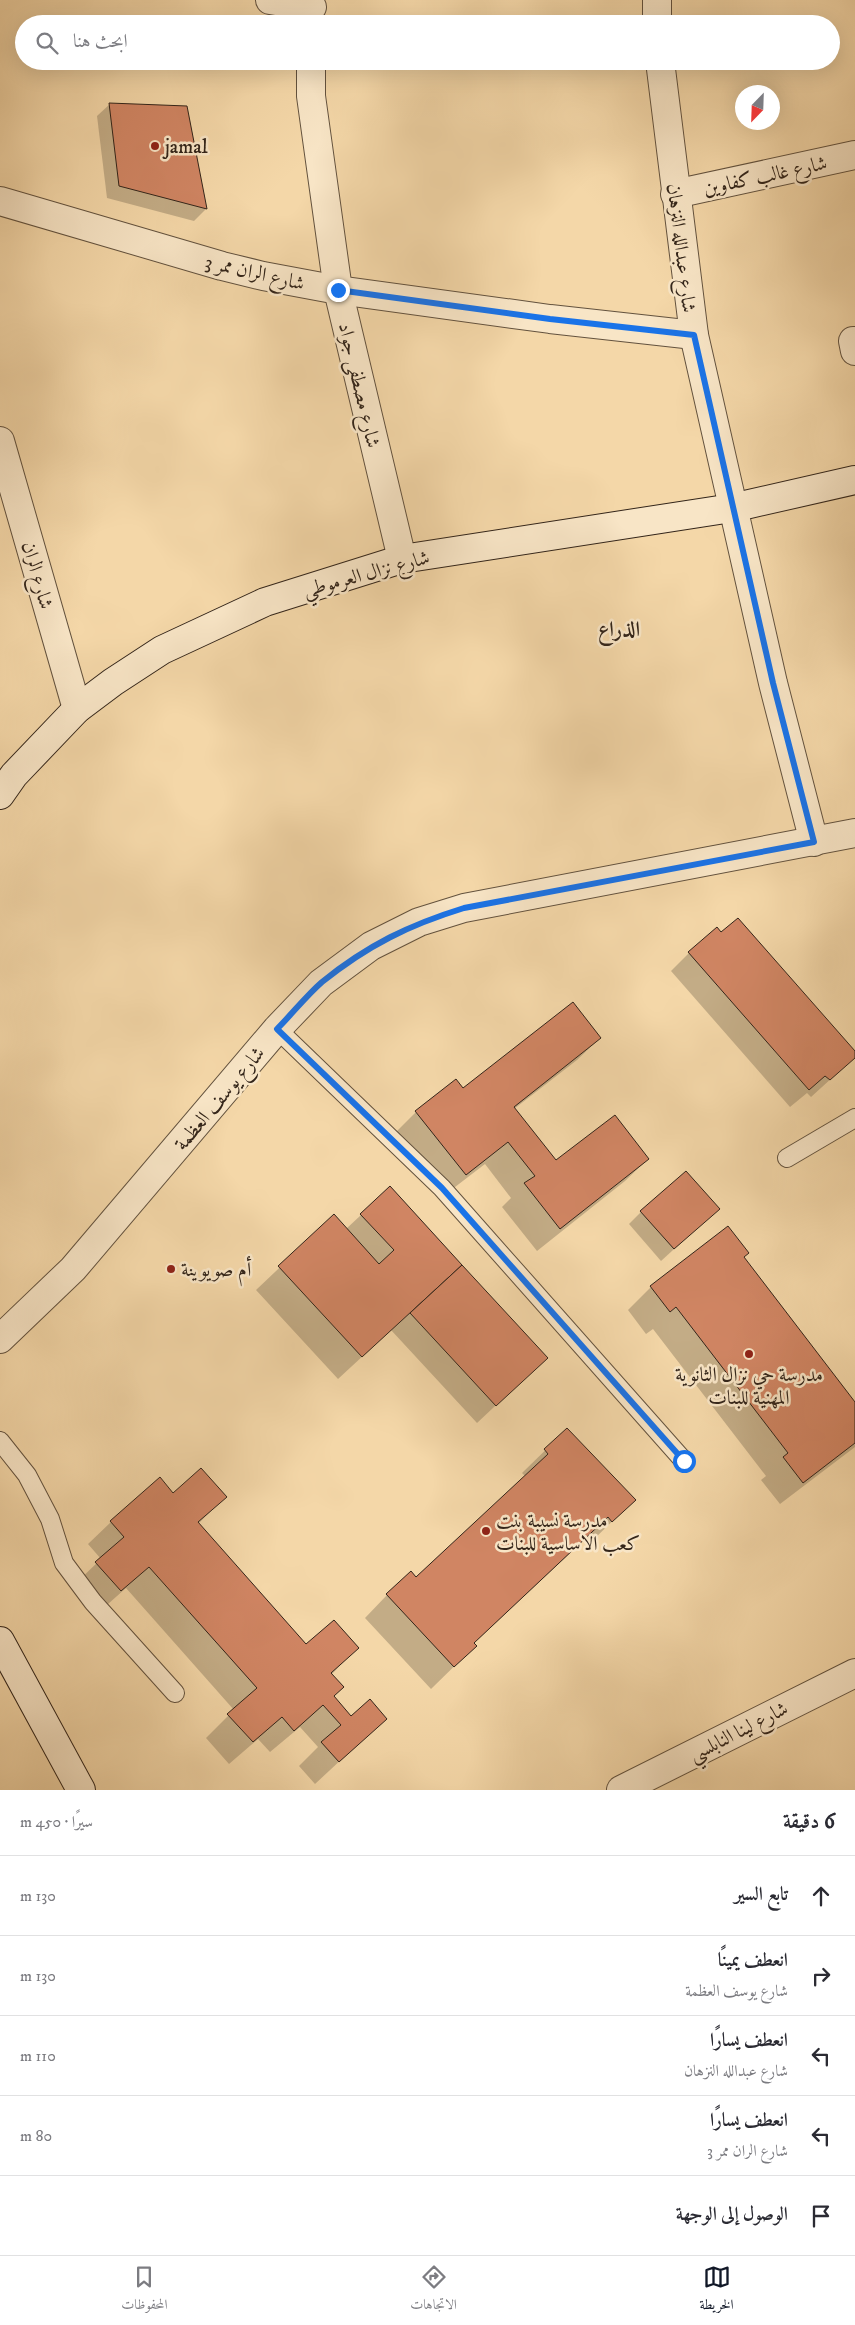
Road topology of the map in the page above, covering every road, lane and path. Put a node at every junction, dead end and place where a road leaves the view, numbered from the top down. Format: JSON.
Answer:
{"nodes":[{"id":1,"x":270,"y":0,"type":"edge"},
{"id":2,"x":658,"y":0,"type":"edge"},
{"id":3,"x":312,"y":10,"type":"edge"},
{"id":4,"x":657,"y":15,"type":"edge"},
{"id":5,"x":311,"y":70,"type":"edge"},
{"id":6,"x":661,"y":70,"type":"edge"},
{"id":7,"x":855,"y":155,"type":"edge"},
{"id":8,"x":675,"y":194,"type":"junction"},
{"id":9,"x":0,"y":201,"type":"edge"},
{"id":10,"x":338,"y":290,"type":"junction"},
{"id":11,"x":694,"y":335,"type":"junction"},
{"id":12,"x":0,"y":440,"type":"edge"},
{"id":13,"x":855,"y":480,"type":"edge"},
{"id":14,"x":732,"y":508,"type":"junction"},
{"id":15,"x":402,"y":559,"type":"junction"},
{"id":16,"x":76,"y":709,"type":"junction"},
{"id":17,"x":0,"y":795,"type":"edge"},
{"id":18,"x":855,"y":833,"type":"edge"},
{"id":19,"x":814,"y":842,"type":"junction"},
{"id":20,"x":277,"y":1029,"type":"junction"},
{"id":21,"x":855,"y":1118,"type":"edge"},
{"id":22,"x":787,"y":1158,"type":"dead end"},
{"id":23,"x":0,"y":1339,"type":"edge"},
{"id":24,"x":0,"y":1441,"type":"edge"},
{"id":25,"x":684,"y":1461,"type":"dead end"},
{"id":26,"x":0,"y":1641,"type":"edge"},
{"id":27,"x":855,"y":1673,"type":"edge"},
{"id":28,"x":175,"y":1693,"type":"dead end"},
{"id":29,"x":82,"y":1790,"type":"edge"},
{"id":30,"x":622,"y":1790,"type":"edge"}],
"edges":[{"from":1,"to":3,"type":"street"},
{"from":2,"to":4,"type":"street"},
{"from":5,"to":10,"type":"street","name":"شارع مصطفى جواد"},
{"from":6,"to":8,"type":"street","name":"شارع عبدالله النزهان"},
{"from":7,"to":8,"type":"street","name":"شارع غالب كفاوين"},
{"from":8,"to":11,"type":"street","name":"شارع عبدالله النزهان"},
{"from":9,"to":10,"type":"street","name":"شارع الران ممر 3"},
{"from":10,"to":11,"type":"street","name":"شارع الران ممر 3"},
{"from":10,"to":15,"type":"street","name":"شارع مصطفى جواد"},
{"from":11,"to":14,"type":"street","name":"شارع عبدالله النزهان"},
{"from":12,"to":16,"type":"street","name":"شارع الران"},
{"from":13,"to":14,"type":"street","name":"شارع نزال العرموطي"},
{"from":14,"to":15,"type":"street","name":"شارع نزال العرموطي"},
{"from":14,"to":19,"type":"street","name":"شارع عبدالله النزهان"},
{"from":15,"to":16,"type":"street","name":"شارع نزال العرموطي"},
{"from":16,"to":17,"type":"street","name":"شارع نزال العرموطي"},
{"from":18,"to":19,"type":"street","name":"شارع يوسف العظمة"},
{"from":19,"to":20,"type":"street","name":"شارع يوسف العظمة"},
{"from":20,"to":23,"type":"street","name":"شارع يوسف العظمة"},
{"from":20,"to":25,"type":"lane"},
{"from":21,"to":22,"type":"lane"},
{"from":24,"to":28,"type":"lane"},
{"from":26,"to":29,"type":"street"},
{"from":27,"to":30,"type":"street","name":"شارع لينا النابلسي"}]}
